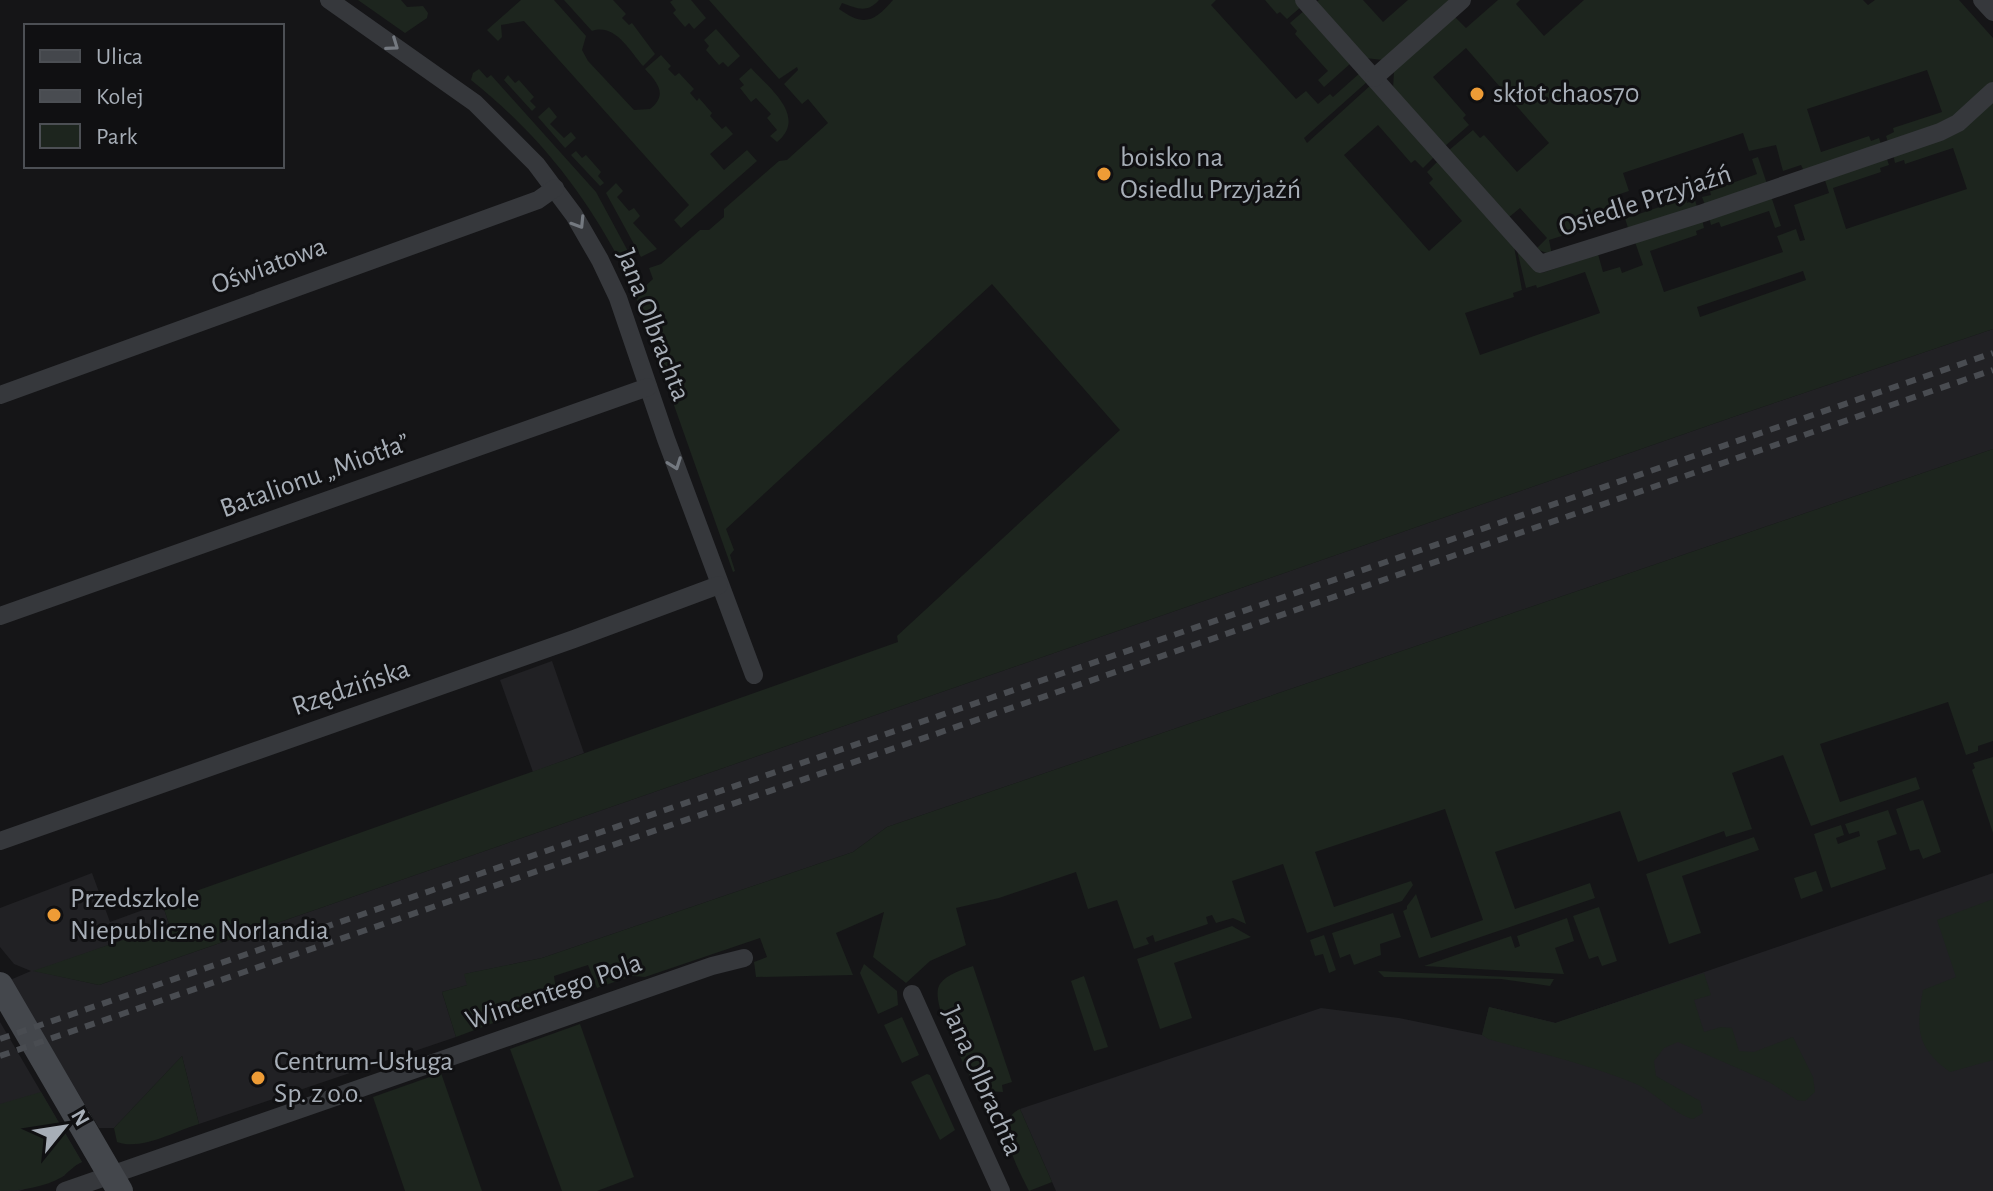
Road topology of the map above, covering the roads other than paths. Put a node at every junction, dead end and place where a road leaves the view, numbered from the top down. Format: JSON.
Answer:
{"nodes":[{"id":1,"x":329,"y":0,"type":"edge"},
{"id":2,"x":1304,"y":0,"type":"edge"},
{"id":3,"x":1462,"y":0,"type":"edge"},
{"id":4,"x":1982,"y":0,"type":"edge"},
{"id":5,"x":1993,"y":12,"type":"edge"},
{"id":6,"x":1374,"y":78,"type":"junction"},
{"id":7,"x":1993,"y":91,"type":"edge"},
{"id":8,"x":555,"y":188,"type":"junction"},
{"id":9,"x":648,"y":387,"type":"junction"},
{"id":10,"x":0,"y":395,"type":"edge"},
{"id":11,"x":719,"y":585,"type":"junction"},
{"id":12,"x":0,"y":616,"type":"edge"},
{"id":13,"x":754,"y":675,"type":"dead end"},
{"id":14,"x":0,"y":841,"type":"edge"},
{"id":15,"x":744,"y":958,"type":"dead end"},
{"id":16,"x":0,"y":985,"type":"edge"},
{"id":17,"x":912,"y":994,"type":"dead end"},
{"id":18,"x":116,"y":1183,"type":"edge"},
{"id":19,"x":65,"y":1191,"type":"edge"},
{"id":20,"x":1001,"y":1191,"type":"edge"}],
"edges":[{"from":1,"to":8,"type":"street","name":"Jana Olbrachta","one_way":true},
{"from":2,"to":6,"type":"street","name":"Osiedle Przyjaźń"},
{"from":3,"to":6,"type":"street"},
{"from":4,"to":5,"type":"street"},
{"from":6,"to":7,"type":"street","name":"Osiedle Przyjaźń"},
{"from":8,"to":9,"type":"street","name":"Jana Olbrachta","one_way":true},
{"from":8,"to":10,"type":"street","name":"Oświatowa"},
{"from":9,"to":11,"type":"street","name":"Jana Olbrachta","one_way":true},
{"from":9,"to":12,"type":"street","name":"Batalionu „Miotła”"},
{"from":11,"to":13,"type":"street","name":"Jana Olbrachta"},
{"from":11,"to":14,"type":"street","name":"Rzędzińska"},
{"from":15,"to":18,"type":"street","name":"Wincentego Pola"},
{"from":16,"to":18,"type":"street"},
{"from":17,"to":20,"type":"street","name":"Jana Olbrachta"},
{"from":18,"to":19,"type":"street","name":"Wincentego Pola"}]}
